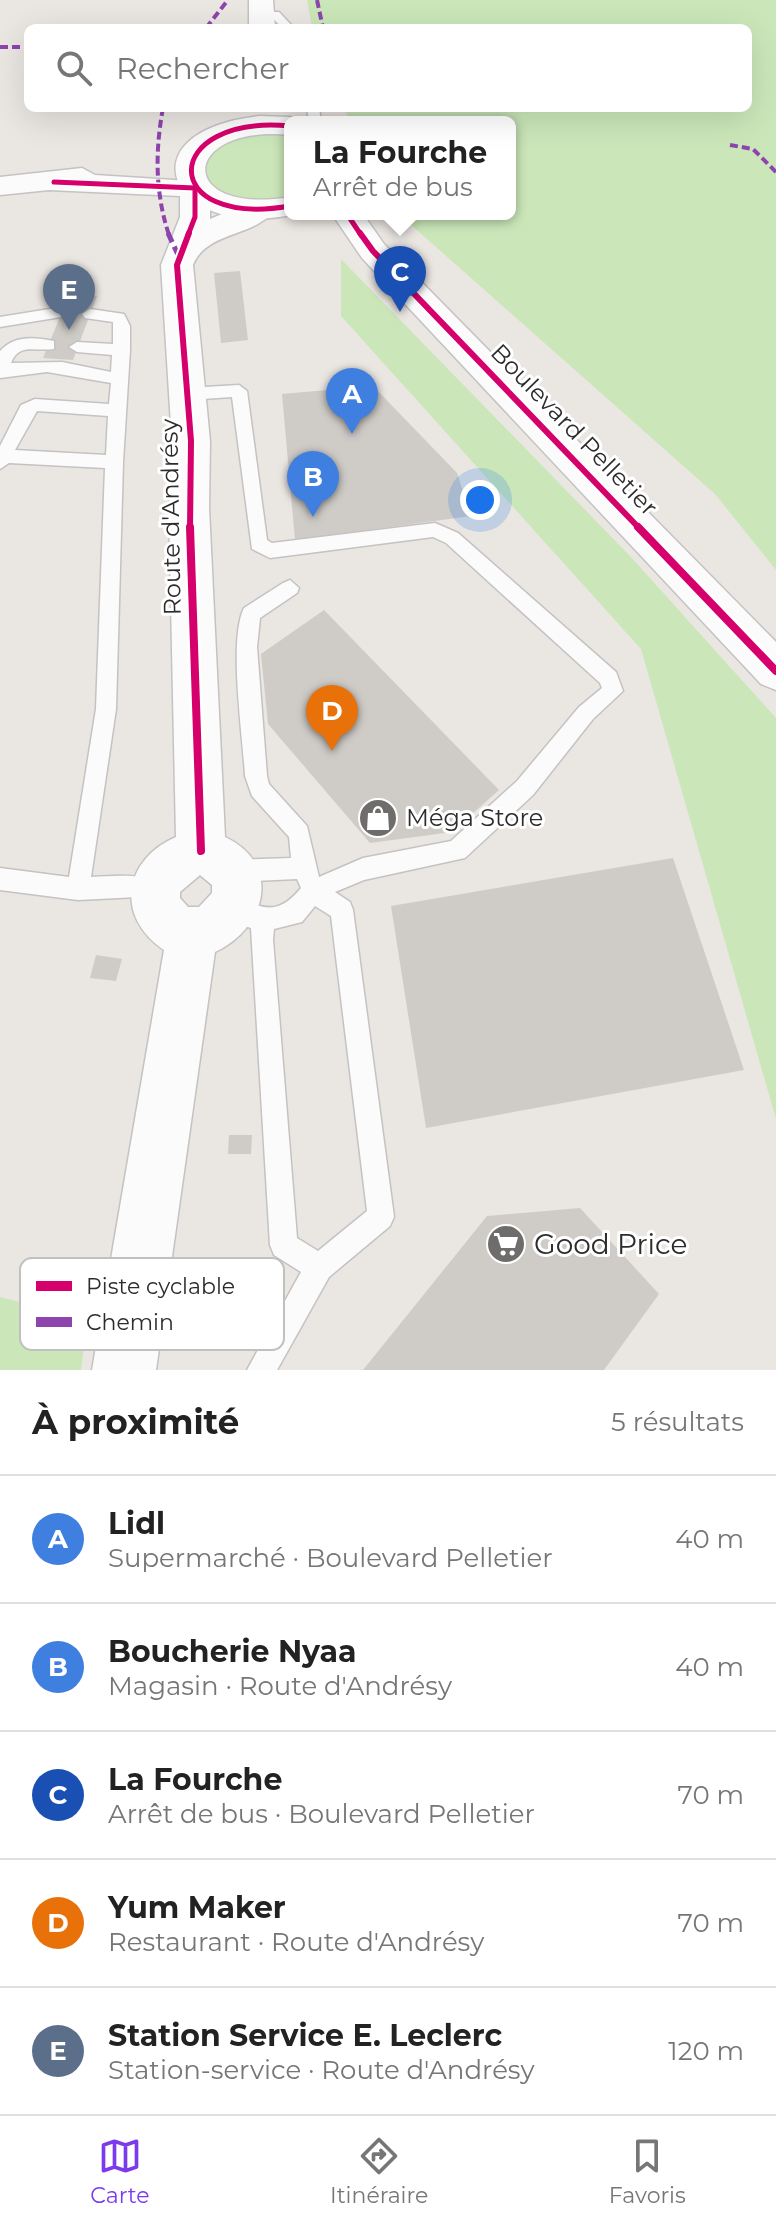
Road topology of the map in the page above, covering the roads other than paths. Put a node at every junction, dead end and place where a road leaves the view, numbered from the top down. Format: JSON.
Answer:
{"nodes":[{"id":1,"x":248,"y":118,"type":"edge"},
{"id":2,"x":284,"y":124,"type":"edge"},
{"id":3,"x":194,"y":155,"type":"junction"},
{"id":4,"x":54,"y":182,"type":"junction"},
{"id":5,"x":0,"y":186,"type":"edge"},
{"id":6,"x":195,"y":188,"type":"junction"},
{"id":7,"x":284,"y":212,"type":"edge"},
{"id":8,"x":284,"y":217,"type":"edge"},
{"id":9,"x":311,"y":220,"type":"edge"},
{"id":10,"x":183,"y":249,"type":"junction"},
{"id":11,"x":62,"y":312,"type":"dead end"},
{"id":12,"x":90,"y":314,"type":"dead end"},
{"id":13,"x":0,"y":322,"type":"edge"},
{"id":14,"x":48,"y":345,"type":"dead end"},
{"id":15,"x":77,"y":347,"type":"dead end"},
{"id":16,"x":122,"y":350,"type":"junction"},
{"id":17,"x":1,"y":371,"type":"edge"},
{"id":18,"x":120,"y":380,"type":"junction"},
{"id":19,"x":188,"y":394,"type":"junction"},
{"id":20,"x":118,"y":411,"type":"junction"},
{"id":21,"x":1,"y":456,"type":"edge"},
{"id":22,"x":114,"y":462,"type":"junction"},
{"id":23,"x":290,"y":588,"type":"dead end"},
{"id":24,"x":776,"y":671,"type":"edge"},
{"id":25,"x":0,"y":879,"type":"edge"},
{"id":26,"x":308,"y":879,"type":"junction"},
{"id":27,"x":78,"y":889,"type":"junction"},
{"id":28,"x":154,"y":891,"type":"joint"},
{"id":29,"x":225,"y":897,"type":"junction"},
{"id":30,"x":148,"y":1258,"type":"edge"},
{"id":31,"x":319,"y":1267,"type":"junction"},
{"id":32,"x":284,"y":1329,"type":"edge"},
{"id":33,"x":128,"y":1350,"type":"edge"},
{"id":34,"x":272,"y":1350,"type":"edge"},
{"id":35,"x":124,"y":1370,"type":"edge"},
{"id":36,"x":261,"y":1370,"type":"edge"}],
"edges":[{"from":1,"to":2,"type":"street"},
{"from":1,"to":3,"type":"street"},
{"from":3,"to":4,"type":"street"},
{"from":3,"to":6,"type":"street","name":"Route d'Andrésy"},
{"from":4,"to":5,"type":"street"},
{"from":4,"to":6,"type":"street"},
{"from":6,"to":7,"type":"street"},
{"from":6,"to":10,"type":"street","name":"Route d'Andrésy"},
{"from":8,"to":10,"type":"street"},
{"from":9,"to":24,"type":"street","name":"Boulevard Pelletier"},
{"from":10,"to":19,"type":"street","name":"Route d'Andrésy"},
{"from":11,"to":13,"type":"lane"},
{"from":12,"to":16,"type":"lane"},
{"from":14,"to":17,"type":"lane"},
{"from":15,"to":16,"type":"lane"},
{"from":16,"to":18,"type":"lane"},
{"from":17,"to":18,"type":"lane"},
{"from":18,"to":20,"type":"lane"},
{"from":19,"to":26,"type":"lane"},
{"from":19,"to":29,"type":"street","name":"Route d'Andrésy"},
{"from":20,"to":21,"type":"lane"},
{"from":20,"to":22,"type":"lane"},
{"from":21,"to":22,"type":"lane"},
{"from":22,"to":27,"type":"lane"},
{"from":23,"to":26,"type":"lane"},
{"from":25,"to":27,"type":"lane"},
{"from":26,"to":29,"type":"lane"},
{"from":26,"to":29,"type":"lane"},
{"from":26,"to":31,"type":"lane"},
{"from":27,"to":28,"type":"lane"},
{"from":28,"to":29,"type":"street"},
{"from":29,"to":30,"type":"street","name":"Route d'Andrésy"},
{"from":29,"to":31,"type":"lane"},
{"from":31,"to":32,"type":"lane"},
{"from":33,"to":35,"type":"street","name":"Route d'Andrésy"},
{"from":34,"to":36,"type":"lane"}]}
